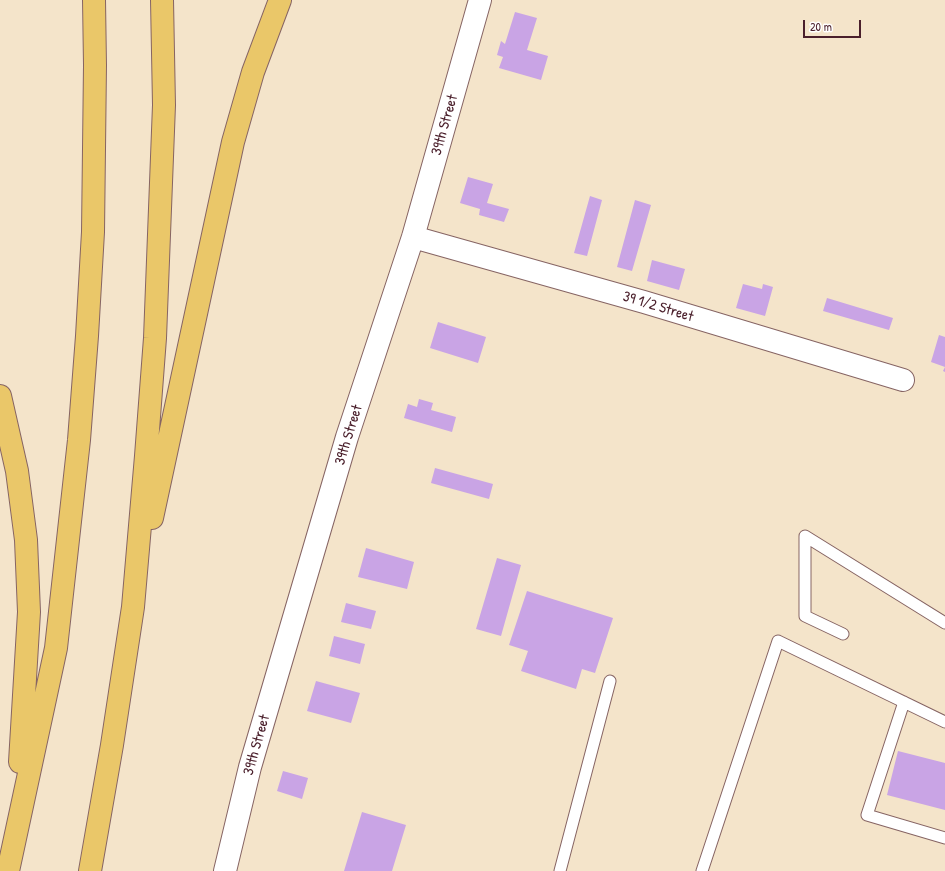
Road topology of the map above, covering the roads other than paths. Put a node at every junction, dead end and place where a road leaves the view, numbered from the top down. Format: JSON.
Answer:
{"nodes":[{"id":1,"x":94,"y":0,"type":"edge"},
{"id":2,"x":162,"y":0,"type":"edge"},
{"id":3,"x":280,"y":0,"type":"edge"},
{"id":4,"x":480,"y":0,"type":"edge"},
{"id":5,"x":413,"y":237,"type":"junction"},
{"id":6,"x":903,"y":380,"type":"dead end"},
{"id":7,"x":0,"y":396,"type":"edge"},
{"id":8,"x":133,"y":607,"type":"junction"},
{"id":9,"x":945,"y":623,"type":"edge"},
{"id":10,"x":843,"y":634,"type":"dead end"},
{"id":11,"x":610,"y":681,"type":"dead end"},
{"id":12,"x":904,"y":702,"type":"junction"},
{"id":13,"x":945,"y":722,"type":"edge"},
{"id":14,"x":945,"y":838,"type":"edge"},
{"id":15,"x":13,"y":850,"type":"junction"},
{"id":16,"x":8,"y":871,"type":"edge"},
{"id":17,"x":90,"y":871,"type":"edge"},
{"id":18,"x":225,"y":871,"type":"edge"},
{"id":19,"x":560,"y":871,"type":"edge"},
{"id":20,"x":702,"y":871,"type":"edge"}],
"edges":[{"from":1,"to":15,"type":"highway"},
{"from":2,"to":8,"type":"highway"},
{"from":3,"to":8,"type":"highway"},
{"from":4,"to":5,"type":"street","name":"39th Street"},
{"from":5,"to":6,"type":"street","name":"39 1/2 Street"},
{"from":5,"to":18,"type":"street","name":"39th Street"},
{"from":7,"to":15,"type":"highway"},
{"from":8,"to":17,"type":"highway"},
{"from":9,"to":10,"type":"lane"},
{"from":11,"to":19,"type":"lane"},
{"from":12,"to":13,"type":"lane"},
{"from":12,"to":14,"type":"lane"},
{"from":12,"to":20,"type":"lane"},
{"from":15,"to":16,"type":"highway"}]}
